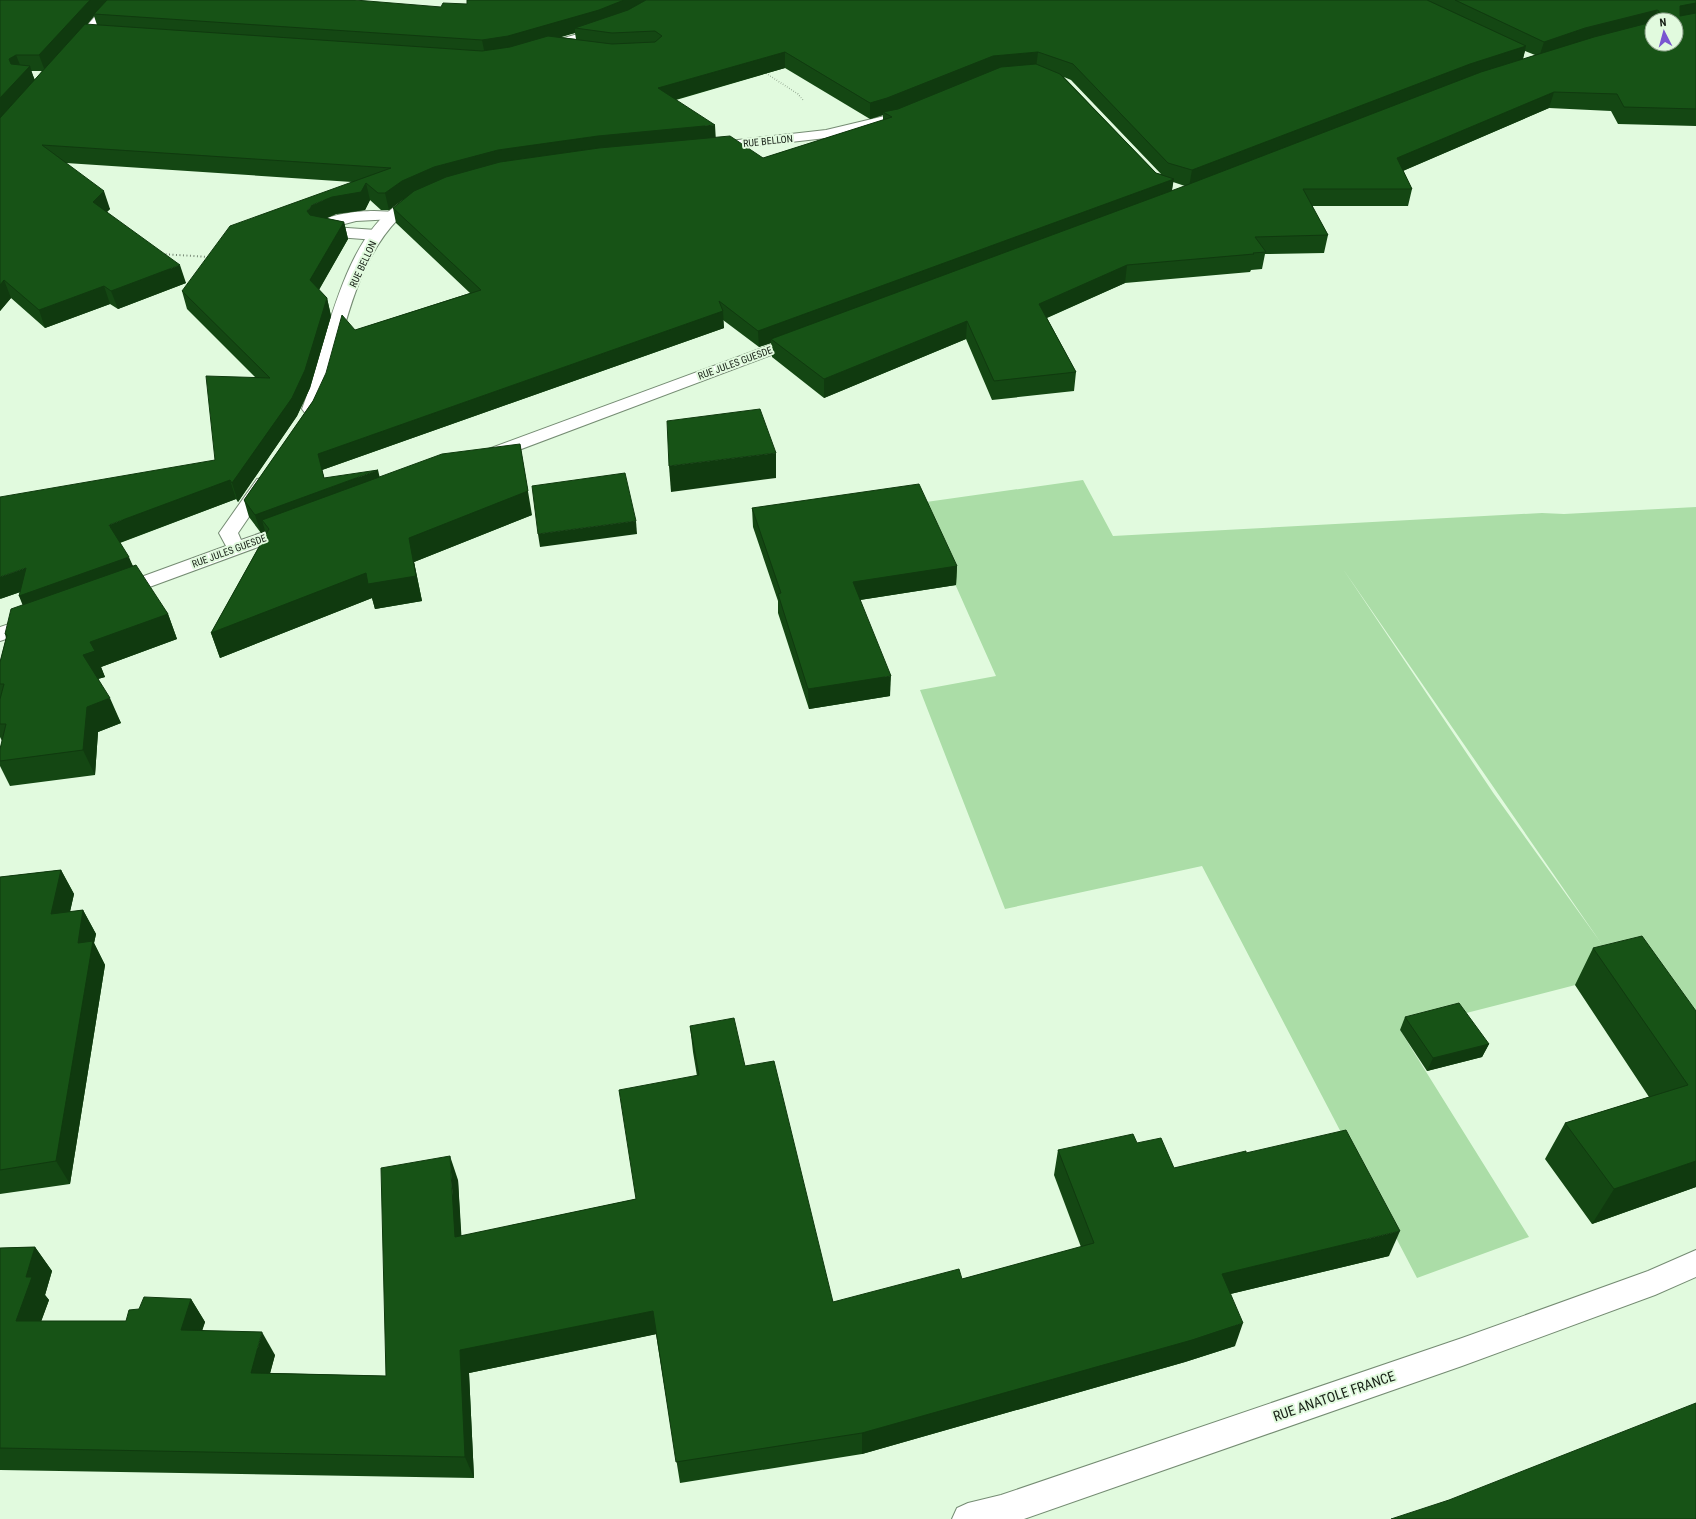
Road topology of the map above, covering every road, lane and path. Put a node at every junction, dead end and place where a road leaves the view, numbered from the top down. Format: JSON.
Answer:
{"nodes":[{"id":1,"x":117,"y":0,"type":"edge"},
{"id":2,"x":658,"y":0,"type":"edge"},
{"id":3,"x":84,"y":35,"type":"junction"},
{"id":4,"x":99,"y":36,"type":"edge"},
{"id":5,"x":549,"y":46,"type":"junction"},
{"id":6,"x":580,"y":49,"type":"edge"},
{"id":7,"x":534,"y":50,"type":"edge"},
{"id":8,"x":66,"y":56,"type":"edge"},
{"id":9,"x":762,"y":71,"type":"edge"},
{"id":10,"x":805,"y":103,"type":"dead end"},
{"id":11,"x":906,"y":113,"type":"edge"},
{"id":12,"x":698,"y":148,"type":"edge"},
{"id":13,"x":430,"y":194,"type":"edge"},
{"id":14,"x":394,"y":215,"type":"junction"},
{"id":15,"x":376,"y":235,"type":"junction"},
{"id":16,"x":159,"y":253,"type":"edge"},
{"id":17,"x":212,"y":257,"type":"edge"},
{"id":18,"x":812,"y":334,"type":"edge"},
{"id":19,"x":303,"y":424,"type":"edge"},
{"id":20,"x":476,"y":460,"type":"edge"},
{"id":21,"x":273,"y":468,"type":"edge"},
{"id":22,"x":304,"y":524,"type":"edge"},
{"id":23,"x":236,"y":549,"type":"junction"},
{"id":24,"x":102,"y":598,"type":"edge"},
{"id":25,"x":50,"y":617,"type":"edge"},
{"id":26,"x":0,"y":634,"type":"edge"},
{"id":27,"x":1696,"y":1263,"type":"edge"},
{"id":28,"x":968,"y":1519,"type":"edge"}],
"edges":[{"from":1,"to":3,"type":"street"},
{"from":2,"to":5,"type":"street"},
{"from":3,"to":4,"type":"street"},
{"from":3,"to":8,"type":"street"},
{"from":5,"to":6,"type":"street"},
{"from":5,"to":7,"type":"street"},
{"from":9,"to":10,"type":"path"},
{"from":11,"to":12,"type":"street","name":"RUE BELLON"},
{"from":13,"to":14,"type":"street","name":"RUE BELLON"},
{"from":14,"to":15,"type":"street","name":"RUE BELLON"},
{"from":14,"to":15,"type":"street"},
{"from":15,"to":19,"type":"street","name":"RUE BELLON"},
{"from":16,"to":17,"type":"path"},
{"from":18,"to":20,"type":"street","name":"RUE JULES GUESDE"},
{"from":21,"to":23,"type":"street"},
{"from":22,"to":23,"type":"street","name":"RUE JULES GUESDE"},
{"from":23,"to":24,"type":"street","name":"RUE JULES GUESDE"},
{"from":25,"to":26,"type":"street"},
{"from":27,"to":28,"type":"street","name":"RUE ANATOLE FRANCE"}]}
